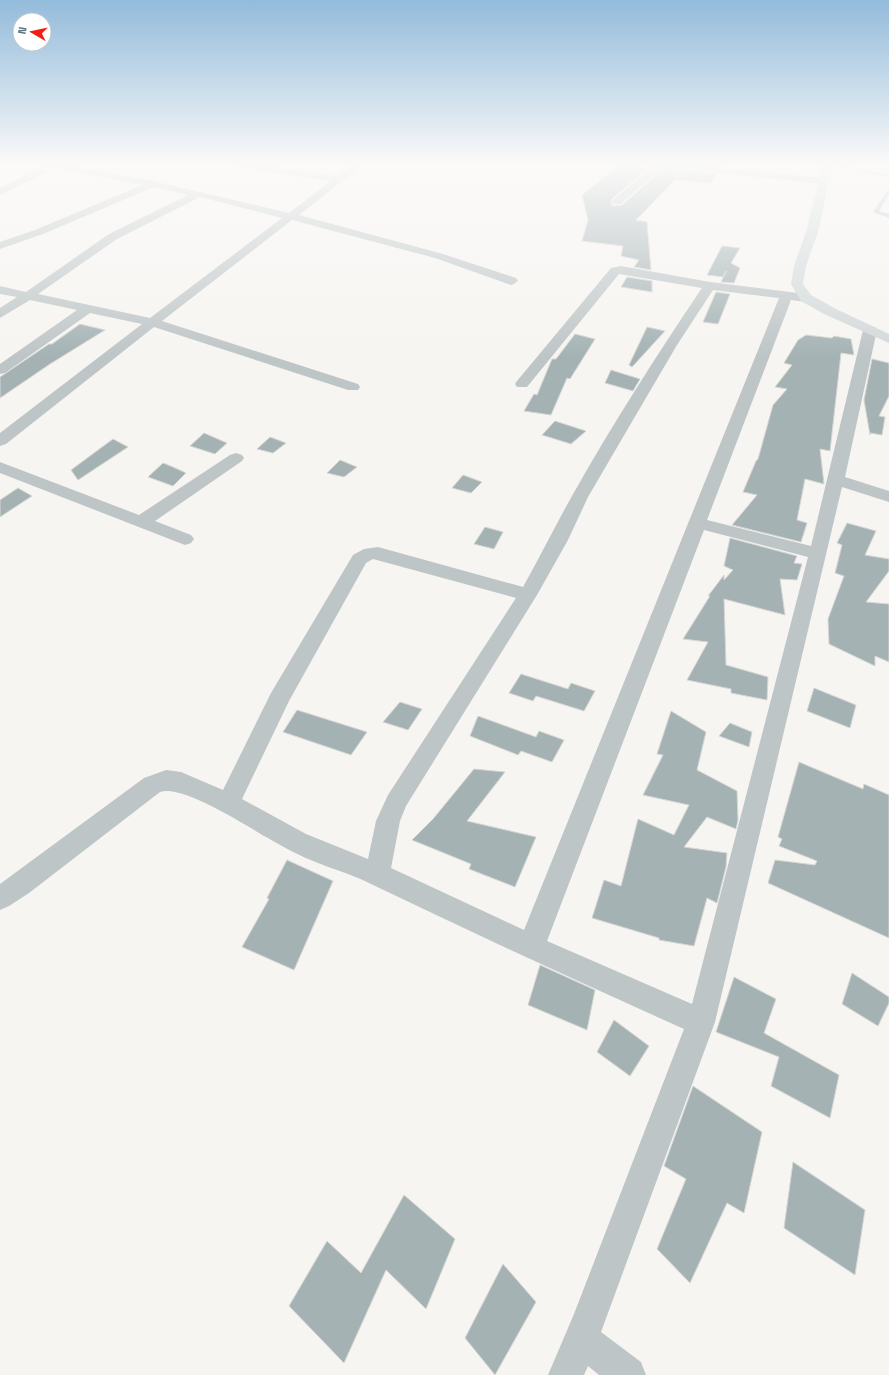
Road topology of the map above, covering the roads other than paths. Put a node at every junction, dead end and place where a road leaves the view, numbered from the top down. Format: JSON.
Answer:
{"nodes":[{"id":1,"x":46,"y":229,"type":"edge"},
{"id":2,"x":127,"y":229,"type":"edge"},
{"id":3,"x":272,"y":229,"type":"edge"},
{"id":4,"x":338,"y":229,"type":"edge"},
{"id":5,"x":813,"y":229,"type":"edge"},
{"id":6,"x":0,"y":246,"type":"edge"},
{"id":7,"x":512,"y":281,"type":"dead end"},
{"id":8,"x":710,"y":286,"type":"junction"},
{"id":9,"x":0,"y":290,"type":"edge"},
{"id":10,"x":30,"y":296,"type":"junction"},
{"id":11,"x":796,"y":297,"type":"junction"},
{"id":12,"x":87,"y":309,"type":"junction"},
{"id":13,"x":0,"y":314,"type":"edge"},
{"id":14,"x":152,"y":322,"type":"junction"},
{"id":15,"x":870,"y":330,"type":"junction"},
{"id":16,"x":889,"y":339,"type":"edge"},
{"id":17,"x":0,"y":370,"type":"edge"},
{"id":18,"x":522,"y":384,"type":"dead end"},
{"id":19,"x":353,"y":387,"type":"dead end"},
{"id":20,"x":0,"y":441,"type":"edge"},
{"id":21,"x":236,"y":458,"type":"dead end"},
{"id":22,"x":0,"y":467,"type":"edge"},
{"id":23,"x":836,"y":480,"type":"junction"},
{"id":24,"x":889,"y":497,"type":"edge"},
{"id":25,"x":141,"y":522,"type":"junction"},
{"id":26,"x":698,"y":523,"type":"junction"},
{"id":27,"x":185,"y":539,"type":"dead end"},
{"id":28,"x":817,"y":554,"type":"junction"},
{"id":29,"x":528,"y":595,"type":"junction"},
{"id":30,"x":228,"y":802,"type":"junction"},
{"id":31,"x":377,"y":874,"type":"junction"},
{"id":32,"x":0,"y":898,"type":"edge"},
{"id":33,"x":531,"y":947,"type":"junction"},
{"id":34,"x":701,"y":1022,"type":"junction"},
{"id":35,"x":581,"y":1339,"type":"junction"},
{"id":36,"x":566,"y":1375,"type":"edge"},
{"id":37,"x":628,"y":1375,"type":"edge"}],
"edges":[{"from":1,"to":6,"type":"street"},
{"from":2,"to":10,"type":"street"},
{"from":3,"to":14,"type":"street"},
{"from":4,"to":7,"type":"street"},
{"from":5,"to":11,"type":"main road"},
{"from":8,"to":11,"type":"street"},
{"from":8,"to":18,"type":"street"},
{"from":8,"to":29,"type":"street"},
{"from":9,"to":10,"type":"street"},
{"from":10,"to":12,"type":"street"},
{"from":10,"to":13,"type":"street"},
{"from":11,"to":15,"type":"main road"},
{"from":11,"to":26,"type":"street"},
{"from":12,"to":14,"type":"street"},
{"from":12,"to":17,"type":"street"},
{"from":14,"to":19,"type":"street"},
{"from":14,"to":20,"type":"street"},
{"from":15,"to":16,"type":"main road"},
{"from":15,"to":23,"type":"street"},
{"from":21,"to":25,"type":"street"},
{"from":22,"to":25,"type":"street"},
{"from":23,"to":24,"type":"street"},
{"from":23,"to":28,"type":"street"},
{"from":25,"to":27,"type":"street"},
{"from":26,"to":28,"type":"street"},
{"from":26,"to":33,"type":"street"},
{"from":28,"to":34,"type":"street"},
{"from":29,"to":30,"type":"street"},
{"from":29,"to":31,"type":"street"},
{"from":30,"to":31,"type":"street"},
{"from":30,"to":32,"type":"street"},
{"from":31,"to":33,"type":"street"},
{"from":33,"to":34,"type":"street"},
{"from":34,"to":35,"type":"street"},
{"from":35,"to":36,"type":"street"},
{"from":35,"to":37,"type":"street"}]}
